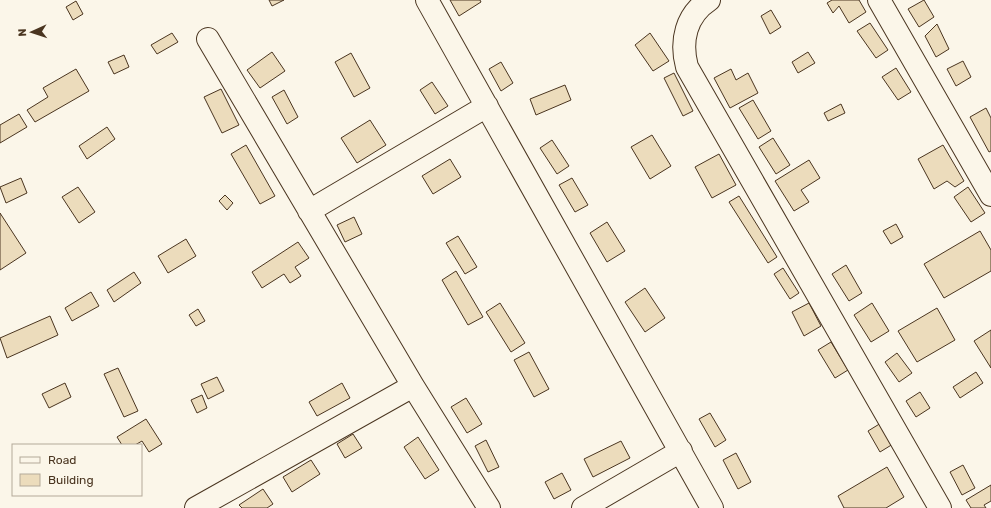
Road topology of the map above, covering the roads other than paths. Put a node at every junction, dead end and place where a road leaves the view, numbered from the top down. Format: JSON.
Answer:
{"nodes":[{"id":1,"x":426,"y":0,"type":"edge"},
{"id":2,"x":709,"y":0,"type":"edge"},
{"id":3,"x":879,"y":0,"type":"edge"},
{"id":4,"x":208,"y":39,"type":"dead end"},
{"id":5,"x":487,"y":106,"type":"junction"},
{"id":6,"x":991,"y":195,"type":"edge"},
{"id":7,"x":308,"y":211,"type":"junction"},
{"id":8,"x":413,"y":386,"type":"junction"},
{"id":9,"x":681,"y":451,"type":"junction"},
{"id":10,"x":196,"y":508,"type":"edge"},
{"id":11,"x":489,"y":508,"type":"edge"},
{"id":12,"x":583,"y":508,"type":"edge"},
{"id":13,"x":712,"y":508,"type":"edge"},
{"id":14,"x":940,"y":508,"type":"edge"}],
"edges":[{"from":1,"to":5,"type":"street"},
{"from":2,"to":14,"type":"street"},
{"from":3,"to":6,"type":"street"},
{"from":4,"to":7,"type":"street"},
{"from":5,"to":7,"type":"street"},
{"from":5,"to":9,"type":"street"},
{"from":7,"to":8,"type":"street"},
{"from":8,"to":10,"type":"street"},
{"from":8,"to":11,"type":"street"},
{"from":9,"to":12,"type":"street"},
{"from":9,"to":13,"type":"street"}]}
